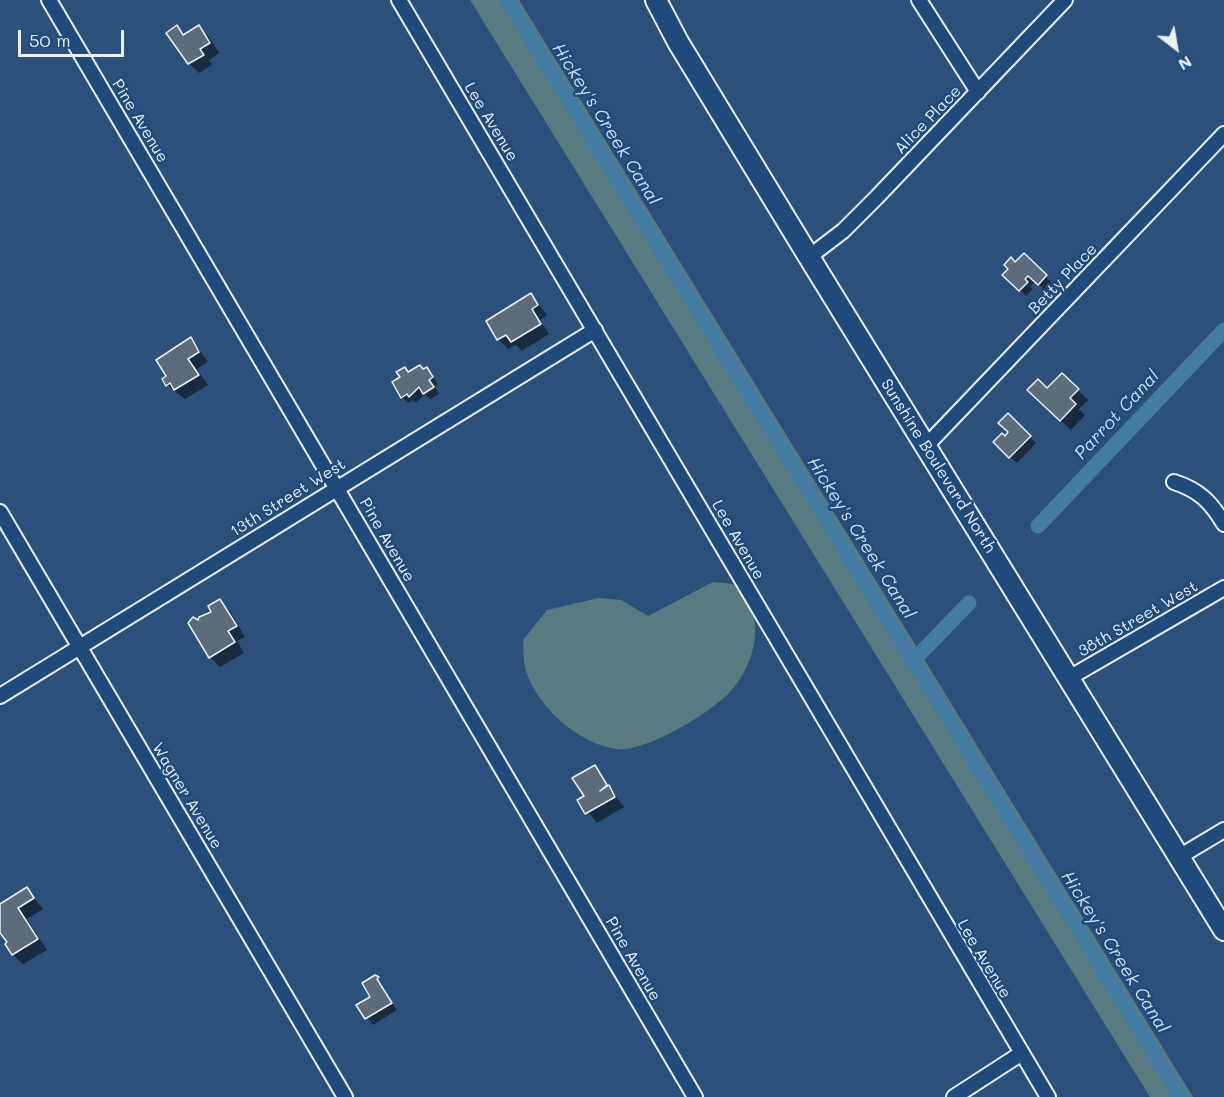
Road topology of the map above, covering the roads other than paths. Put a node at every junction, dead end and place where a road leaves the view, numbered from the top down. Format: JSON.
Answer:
{"nodes":[{"id":1,"x":49,"y":0,"type":"edge"},
{"id":2,"x":399,"y":0,"type":"edge"},
{"id":3,"x":656,"y":0,"type":"edge"},
{"id":4,"x":919,"y":0,"type":"edge"},
{"id":5,"x":1065,"y":0,"type":"edge"},
{"id":6,"x":978,"y":92,"type":"junction"},
{"id":7,"x":1224,"y":134,"type":"edge"},
{"id":8,"x":809,"y":257,"type":"junction"},
{"id":9,"x":595,"y":330,"type":"junction"},
{"id":10,"x":926,"y":446,"type":"junction"},
{"id":11,"x":1174,"y":482,"type":"dead end"},
{"id":12,"x":336,"y":487,"type":"junction"},
{"id":13,"x":0,"y":512,"type":"edge"},
{"id":14,"x":1224,"y":524,"type":"edge"},
{"id":15,"x":1224,"y":588,"type":"edge"},
{"id":16,"x":79,"y":646,"type":"junction"},
{"id":17,"x":1069,"y":678,"type":"junction"},
{"id":18,"x":0,"y":696,"type":"edge"},
{"id":19,"x":1224,"y":830,"type":"edge"},
{"id":20,"x":1179,"y":856,"type":"junction"},
{"id":21,"x":1224,"y":930,"type":"edge"},
{"id":22,"x":1022,"y":1053,"type":"junction"},
{"id":23,"x":345,"y":1097,"type":"edge"},
{"id":24,"x":695,"y":1097,"type":"edge"},
{"id":25,"x":954,"y":1097,"type":"edge"},
{"id":26,"x":1048,"y":1097,"type":"edge"}],
"edges":[{"from":1,"to":12,"type":"street","name":"Pine Avenue"},
{"from":2,"to":9,"type":"street","name":"Lee Avenue"},
{"from":3,"to":8,"type":"street","name":"Sunshine Boulevard North"},
{"from":4,"to":6,"type":"street"},
{"from":5,"to":6,"type":"street","name":"Alice Place"},
{"from":6,"to":8,"type":"street","name":"Alice Place"},
{"from":7,"to":10,"type":"street","name":"Betty Place"},
{"from":8,"to":10,"type":"street","name":"Sunshine Boulevard North"},
{"from":9,"to":12,"type":"street","name":"13th Street West"},
{"from":9,"to":22,"type":"street","name":"Lee Avenue"},
{"from":10,"to":17,"type":"street","name":"Sunshine Boulevard North"},
{"from":11,"to":14,"type":"street"},
{"from":12,"to":16,"type":"street","name":"13th Street West"},
{"from":12,"to":24,"type":"street","name":"Pine Avenue"},
{"from":13,"to":16,"type":"street","name":"Wagner Avenue"},
{"from":15,"to":17,"type":"street","name":"38th Street West"},
{"from":16,"to":18,"type":"street","name":"13th Street West"},
{"from":16,"to":23,"type":"street","name":"Wagner Avenue"},
{"from":17,"to":20,"type":"street","name":"Sunshine Boulevard North"},
{"from":19,"to":20,"type":"street"},
{"from":20,"to":21,"type":"street","name":"Sunshine Boulevard North"},
{"from":22,"to":25,"type":"street"},
{"from":22,"to":26,"type":"street","name":"Lee Avenue"}]}
